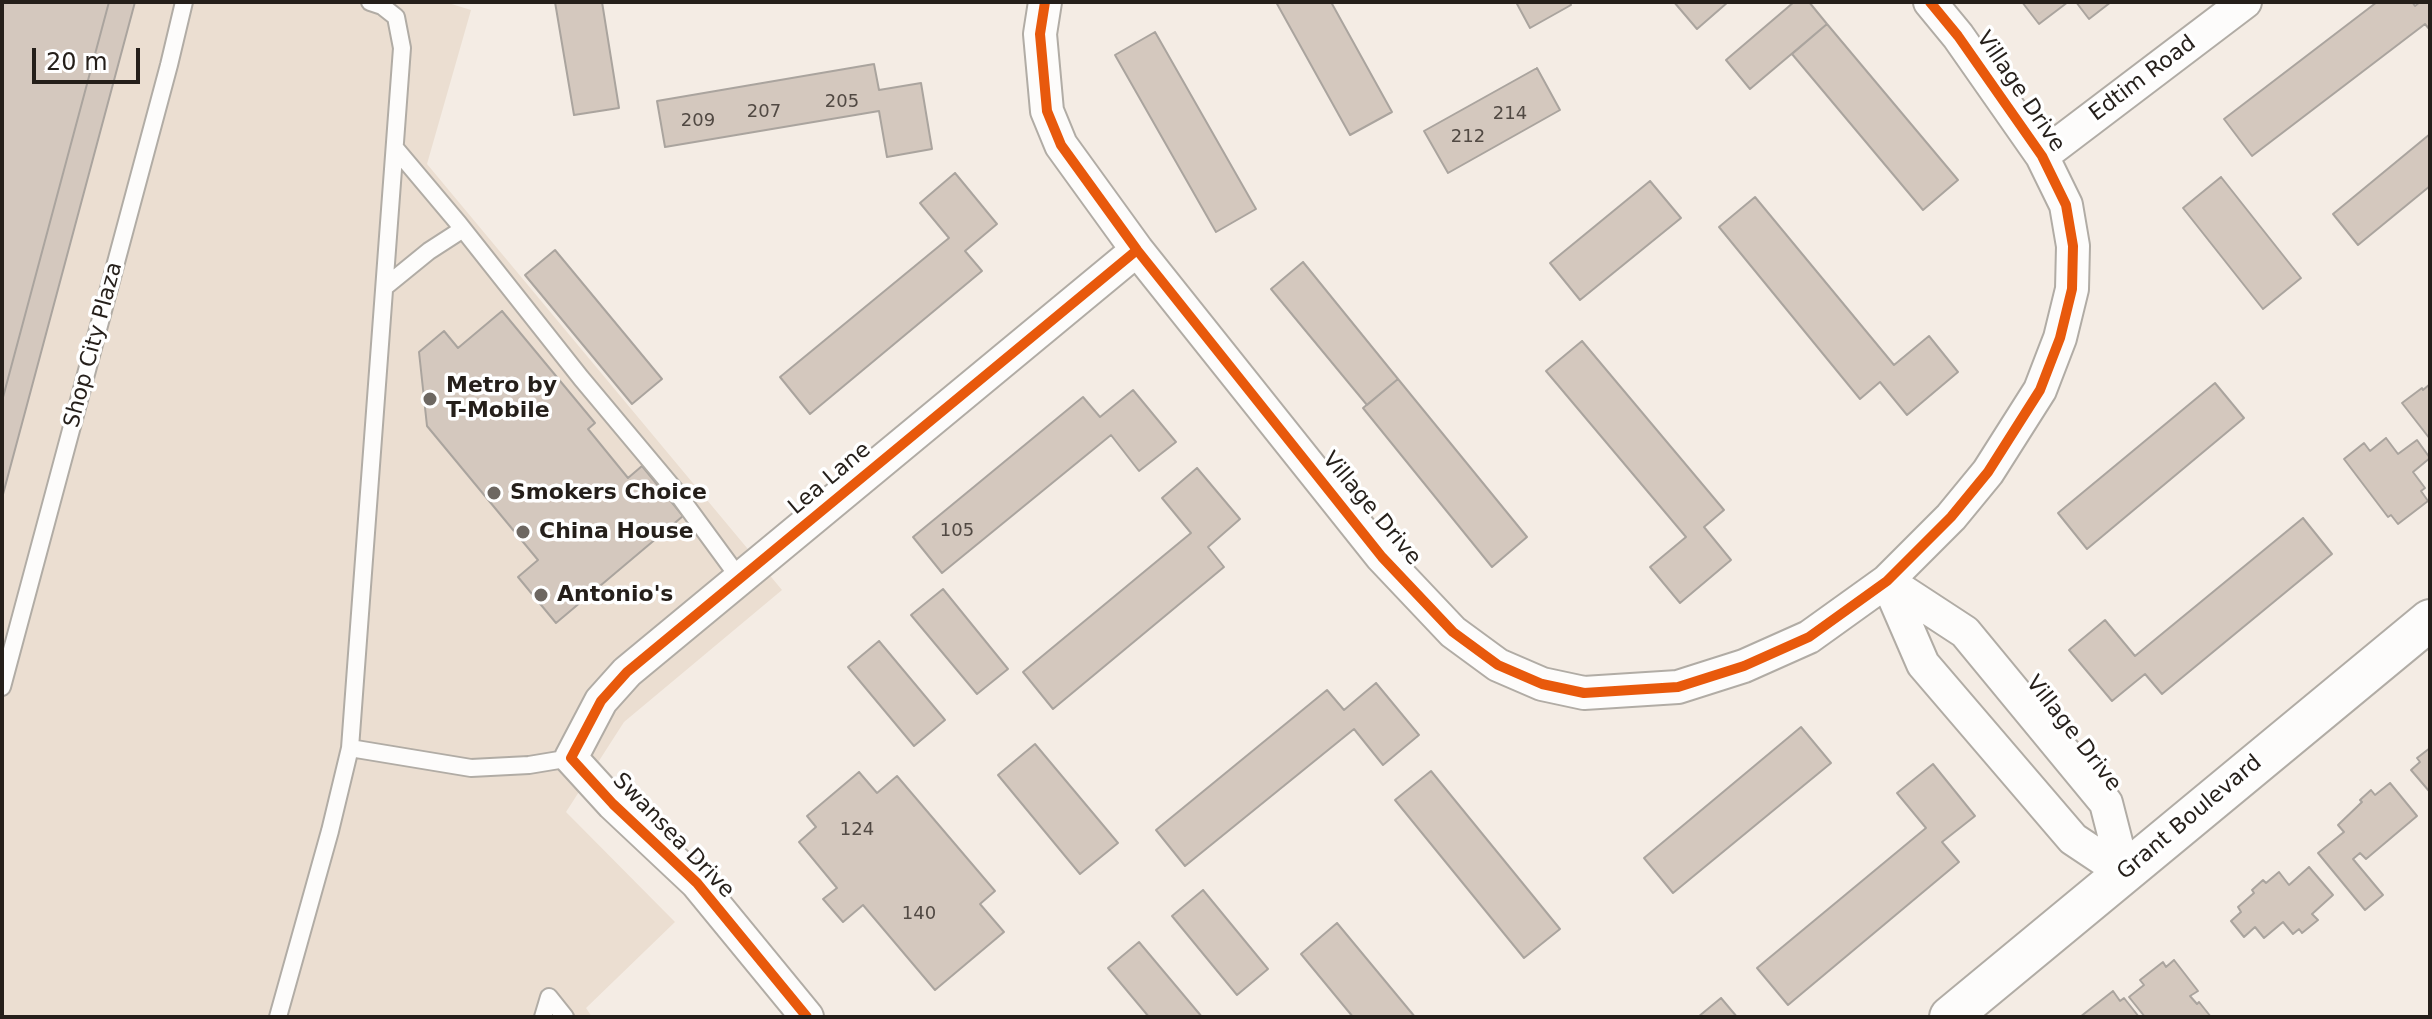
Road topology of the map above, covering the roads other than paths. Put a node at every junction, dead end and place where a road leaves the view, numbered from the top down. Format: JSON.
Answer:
{"nodes":[{"id":1,"x":184,"y":2,"type":"edge"},
{"id":2,"x":370,"y":2,"type":"edge"},
{"id":3,"x":1045,"y":2,"type":"edge"},
{"id":4,"x":1930,"y":2,"type":"edge"},
{"id":5,"x":2245,"y":2,"type":"edge"},
{"id":6,"x":395,"y":148,"type":"junction"},
{"id":7,"x":2042,"y":156,"type":"junction"},
{"id":8,"x":463,"y":229,"type":"junction"},
{"id":9,"x":1137,"y":250,"type":"junction"},
{"id":10,"x":386,"y":286,"type":"junction"},
{"id":11,"x":740,"y":579,"type":"junction"},
{"id":12,"x":1887,"y":581,"type":"junction"},
{"id":13,"x":2430,"y":620,"type":"edge"},
{"id":14,"x":2,"y":687,"type":"edge"},
{"id":15,"x":350,"y":748,"type":"junction"},
{"id":16,"x":571,"y":758,"type":"junction"},
{"id":17,"x":2124,"y":873,"type":"junction"},
{"id":18,"x":278,"y":1017,"type":"edge"},
{"id":19,"x":543,"y":1017,"type":"edge"},
{"id":20,"x":565,"y":1017,"type":"edge"},
{"id":21,"x":807,"y":1017,"type":"edge"},
{"id":22,"x":1950,"y":1017,"type":"edge"}],
"edges":[{"from":1,"to":14,"type":"lane","name":"Shop City Plaza"},
{"from":2,"to":6,"type":"lane"},
{"from":3,"to":9,"type":"street","name":"Village Drive"},
{"from":4,"to":7,"type":"street","name":"Village Drive"},
{"from":5,"to":7,"type":"street","name":"Edtim Road"},
{"from":6,"to":8,"type":"lane"},
{"from":6,"to":10,"type":"lane"},
{"from":7,"to":12,"type":"street","name":"Village Drive"},
{"from":8,"to":10,"type":"lane"},
{"from":8,"to":11,"type":"lane"},
{"from":9,"to":11,"type":"street","name":"Lea Lane"},
{"from":9,"to":12,"type":"street","name":"Village Drive"},
{"from":10,"to":15,"type":"lane"},
{"from":11,"to":16,"type":"street","name":"Lea Lane"},
{"from":12,"to":17,"type":"street"},
{"from":12,"to":17,"type":"street","name":"Village Drive"},
{"from":13,"to":17,"type":"street","name":"Grant Boulevard"},
{"from":15,"to":16,"type":"lane"},
{"from":15,"to":18,"type":"lane"},
{"from":16,"to":21,"type":"street","name":"Swansea Drive"},
{"from":17,"to":22,"type":"street","name":"Grant Boulevard"},
{"from":19,"to":20,"type":"lane"}]}
